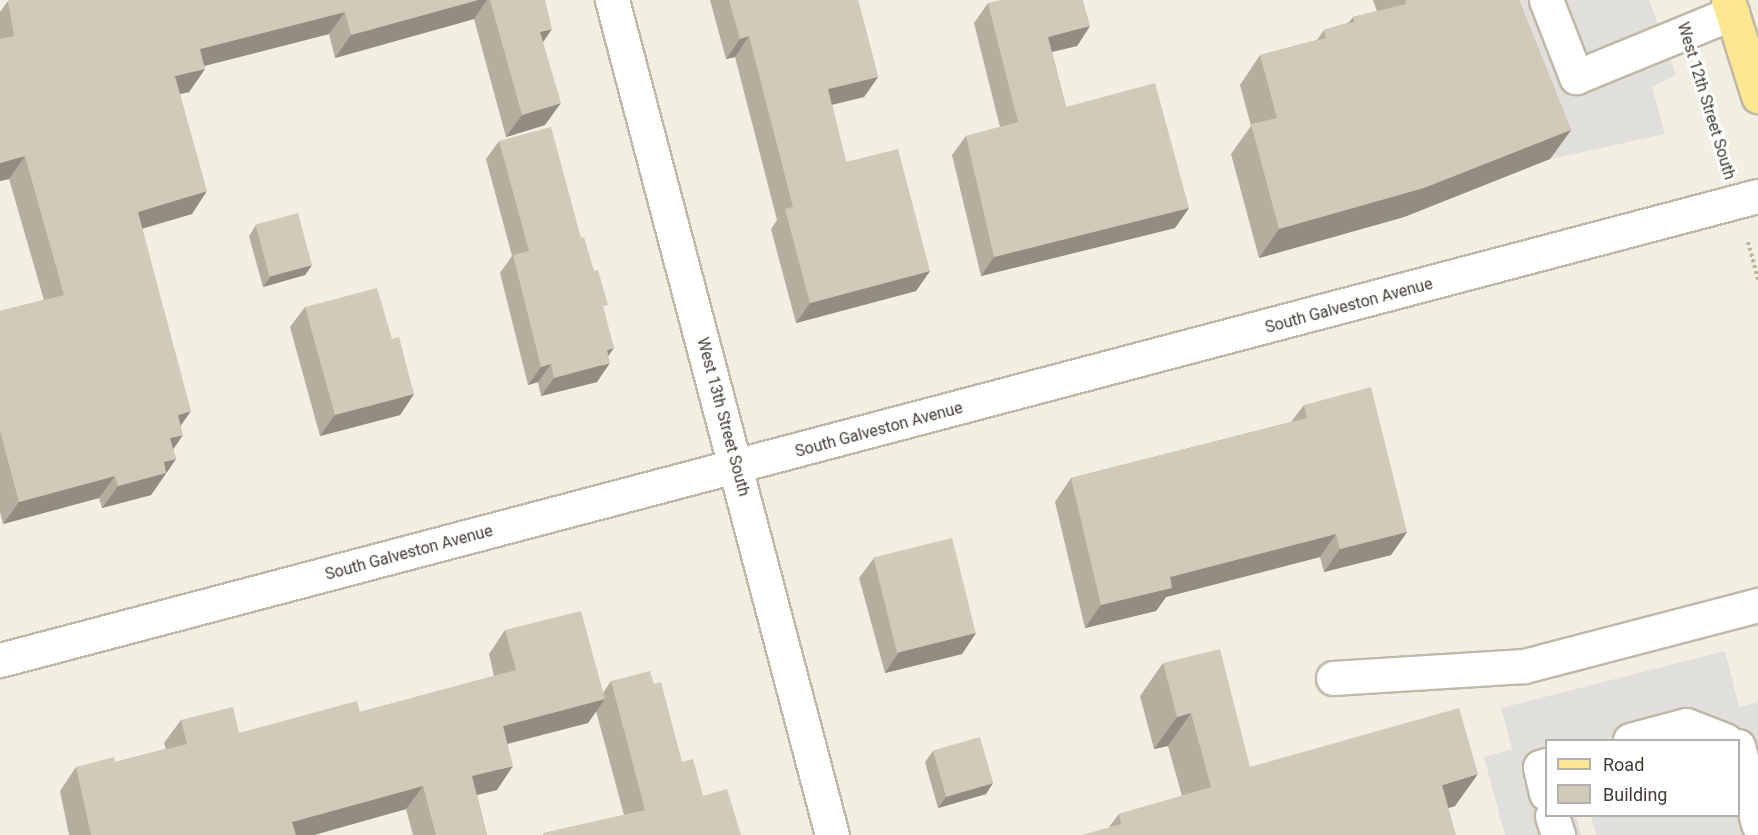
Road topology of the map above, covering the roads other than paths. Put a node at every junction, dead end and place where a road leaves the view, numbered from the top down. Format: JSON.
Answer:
{"nodes":[{"id":1,"x":612,"y":0,"type":"edge"},
{"id":2,"x":1546,"y":0,"type":"edge"},
{"id":3,"x":1730,"y":6,"type":"edge"},
{"id":4,"x":1758,"y":96,"type":"edge"},
{"id":5,"x":1748,"y":199,"type":"edge"},
{"id":6,"x":737,"y":468,"type":"junction"},
{"id":7,"x":1758,"y":605,"type":"edge"},
{"id":8,"x":0,"y":660,"type":"edge"},
{"id":9,"x":1333,"y":678,"type":"dead end"},
{"id":10,"x":1637,"y":739,"type":"edge"},
{"id":11,"x":1720,"y":739,"type":"edge"},
{"id":12,"x":1740,"y":754,"type":"edge"},
{"id":13,"x":1545,"y":765,"type":"edge"},
{"id":14,"x":1545,"y":789,"type":"edge"},
{"id":15,"x":1552,"y":817,"type":"edge"},
{"id":16,"x":1758,"y":824,"type":"edge"},
{"id":17,"x":832,"y":835,"type":"edge"},
{"id":18,"x":1558,"y":835,"type":"edge"}],
"edges":[{"from":1,"to":6,"type":"street","name":"West 13th Street South"},
{"from":2,"to":3,"type":"street"},
{"from":3,"to":4,"type":"main road"},
{"from":5,"to":6,"type":"street","name":"South Galveston Avenue"},
{"from":6,"to":8,"type":"street","name":"South Galveston Avenue"},
{"from":6,"to":17,"type":"street","name":"West 13th Street South"},
{"from":7,"to":9,"type":"street"},
{"from":10,"to":11,"type":"street"},
{"from":12,"to":16,"type":"street"},
{"from":13,"to":14,"type":"street"},
{"from":15,"to":18,"type":"street"}]}
